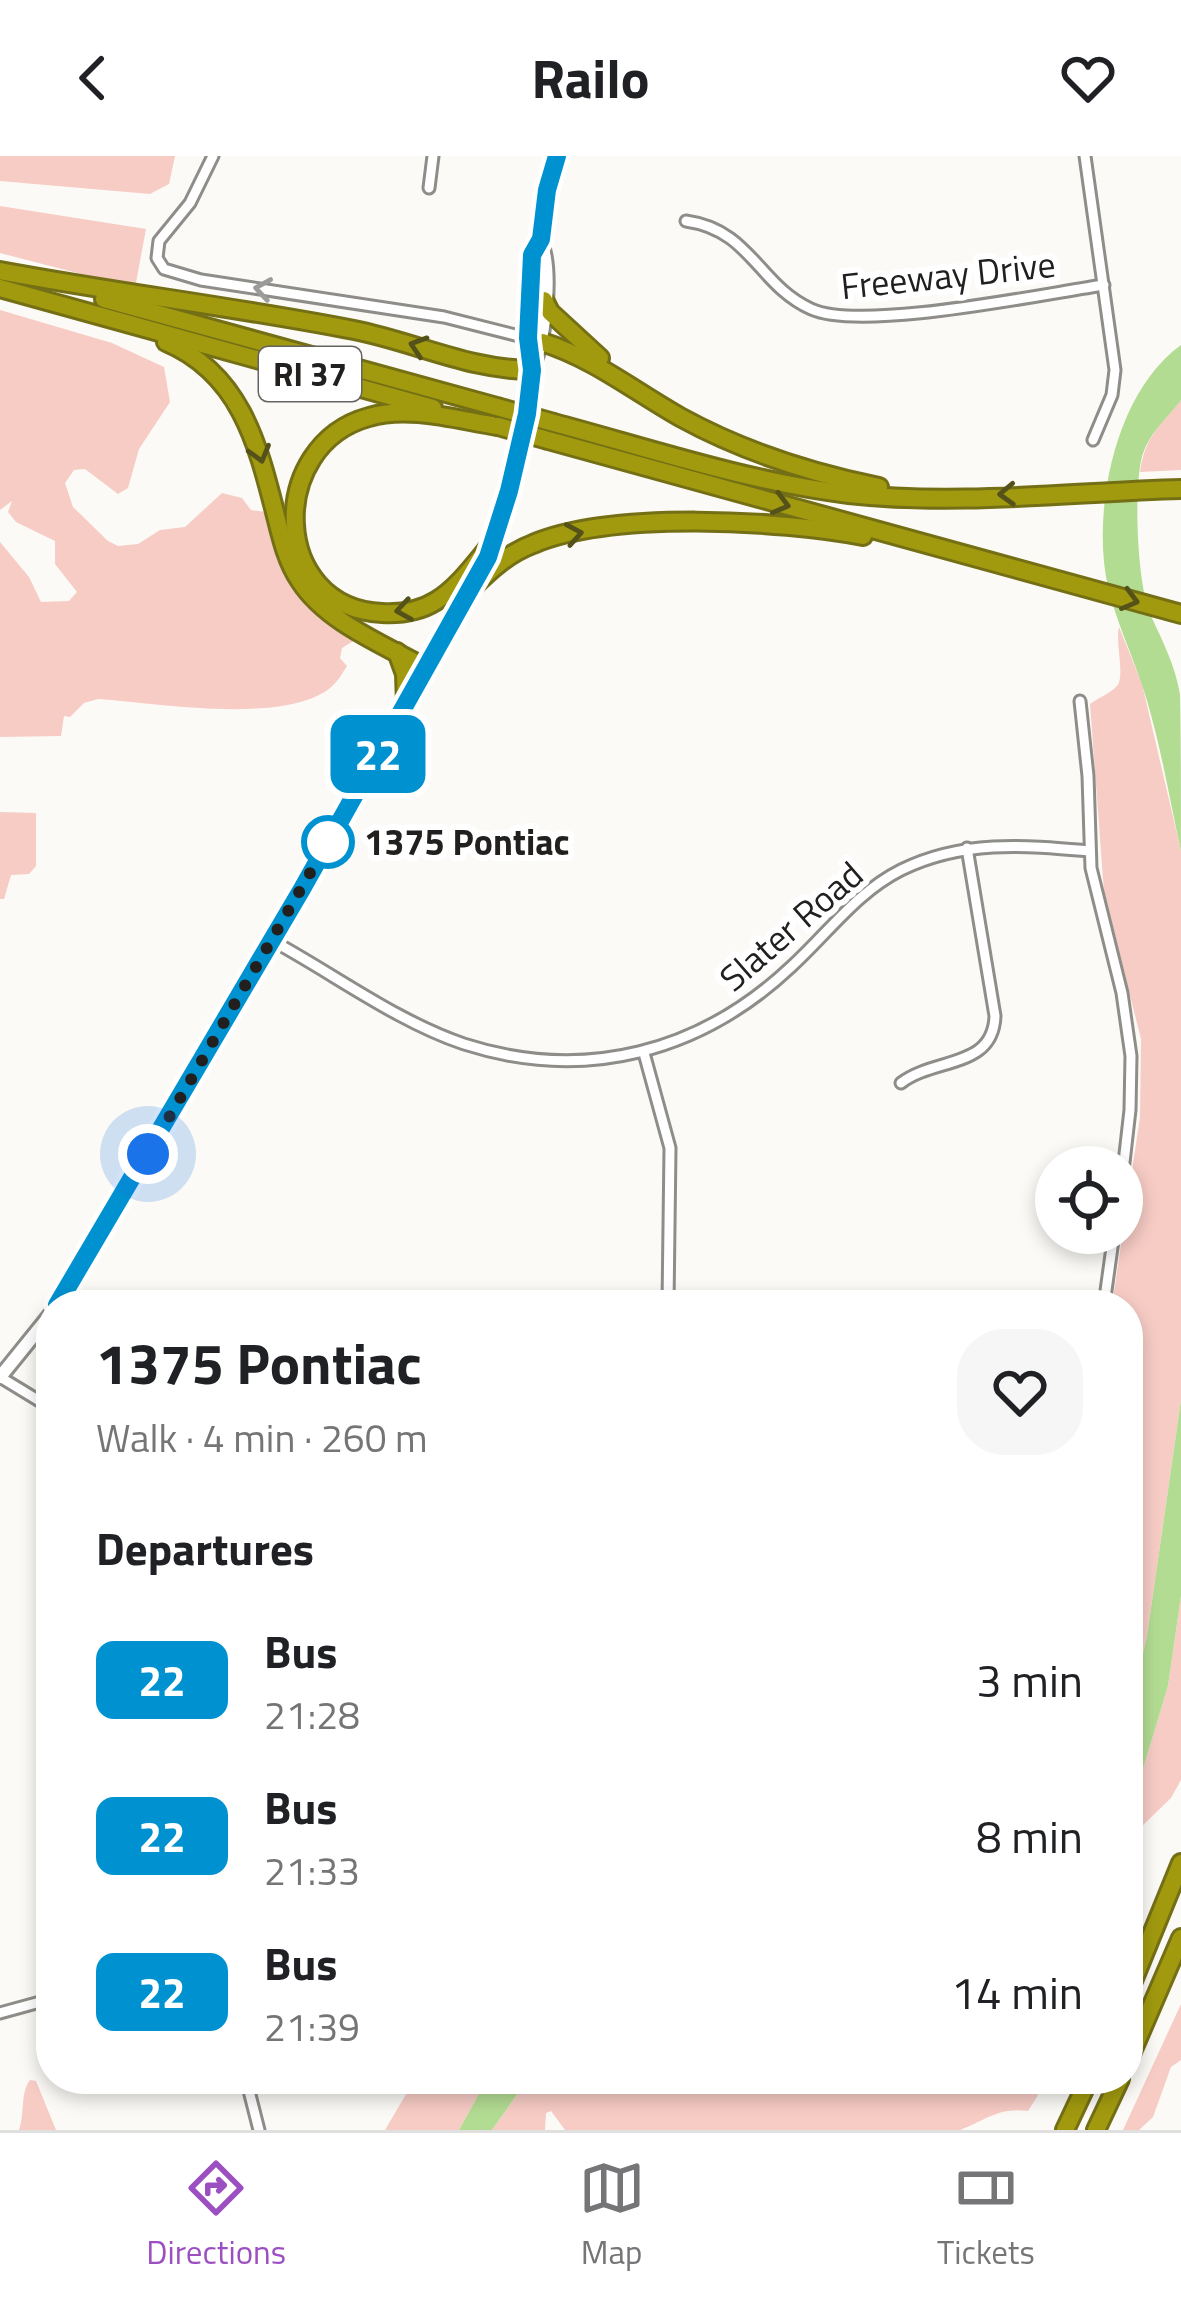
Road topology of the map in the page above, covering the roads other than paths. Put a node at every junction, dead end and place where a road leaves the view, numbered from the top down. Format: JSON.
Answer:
{"nodes":[{"id":1,"x":213,"y":156,"type":"edge"},
{"id":2,"x":433,"y":156,"type":"edge"},
{"id":3,"x":556,"y":156,"type":"edge"},
{"id":4,"x":1085,"y":156,"type":"edge"},
{"id":5,"x":428,"y":188,"type":"dead end"},
{"id":6,"x":686,"y":221,"type":"dead end"},
{"id":7,"x":541,"y":239,"type":"junction"},
{"id":8,"x":0,"y":271,"type":"edge"},
{"id":9,"x":1104,"y":286,"type":"junction"},
{"id":10,"x":0,"y":289,"type":"edge"},
{"id":11,"x":544,"y":300,"type":"junction"},
{"id":12,"x":121,"y":322,"type":"junction"},
{"id":13,"x":535,"y":340,"type":"junction"},
{"id":14,"x":532,"y":370,"type":"junction"},
{"id":15,"x":641,"y":394,"type":"junction"},
{"id":16,"x":497,"y":417,"type":"junction"},
{"id":17,"x":551,"y":431,"type":"junction"},
{"id":18,"x":1093,"y":440,"type":"dead end"},
{"id":19,"x":1176,"y":488,"type":"edge"},
{"id":20,"x":933,"y":497,"type":"junction"},
{"id":21,"x":494,"y":541,"type":"junction"},
{"id":22,"x":1005,"y":566,"type":"junction"},
{"id":23,"x":473,"y":587,"type":"junction"},
{"id":24,"x":1179,"y":613,"type":"edge"},
{"id":25,"x":397,"y":652,"type":"junction"},
{"id":26,"x":428,"y":669,"type":"junction"},
{"id":27,"x":1080,"y":701,"type":"dead end"},
{"id":28,"x":406,"y":706,"type":"junction"},
{"id":29,"x":967,"y":848,"type":"junction"},
{"id":30,"x":1089,"y":851,"type":"junction"},
{"id":31,"x":272,"y":940,"type":"junction"},
{"id":32,"x":644,"y":1053,"type":"junction"},
{"id":33,"x":901,"y":1083,"type":"dead end"},
{"id":34,"x":1124,"y":1146,"type":"edge"},
{"id":35,"x":1111,"y":1254,"type":"edge"},
{"id":36,"x":66,"y":1290,"type":"edge"},
{"id":37,"x":668,"y":1290,"type":"edge"},
{"id":38,"x":1106,"y":1290,"type":"edge"},
{"id":39,"x":36,"y":1333,"type":"edge"},
{"id":40,"x":0,"y":1377,"type":"edge"},
{"id":41,"x":36,"y":1399,"type":"edge"},
{"id":42,"x":1181,"y":1863,"type":"edge"},
{"id":43,"x":1181,"y":1938,"type":"edge"},
{"id":44,"x":1143,"y":1956,"type":"edge"},
{"id":45,"x":36,"y":2003,"type":"edge"},
{"id":46,"x":0,"y":2013,"type":"edge"},
{"id":47,"x":1143,"y":2026,"type":"edge"},
{"id":48,"x":250,"y":2094,"type":"edge"},
{"id":49,"x":1082,"y":2094,"type":"edge"},
{"id":50,"x":1113,"y":2094,"type":"edge"},
{"id":51,"x":259,"y":2130,"type":"edge"},
{"id":52,"x":1065,"y":2130,"type":"edge"},
{"id":53,"x":1096,"y":2130,"type":"edge"}],
"edges":[{"from":13,"to":1,"type":"street","one_way":true},
{"from":2,"to":5,"type":"street"},
{"from":3,"to":7,"type":"main road"},
{"from":4,"to":9,"type":"street"},
{"from":6,"to":9,"type":"street","name":"Freeway Drive"},
{"from":7,"to":11,"type":"main road"},
{"from":7,"to":13,"type":"main road"},
{"from":14,"to":8,"type":"highway","one_way":true},
{"from":8,"to":16,"type":"highway","number":"RI 37"},
{"from":9,"to":18,"type":"street"},
{"from":10,"to":12,"type":"highway","number":"RI 37"},
{"from":11,"to":13,"type":"main road"},
{"from":11,"to":15,"type":"highway"},
{"from":12,"to":16,"type":"highway","number":"RI 37"},
{"from":12,"to":25,"type":"highway","one_way":true},
{"from":13,"to":14,"type":"main road"},
{"from":13,"to":15,"type":"highway"},
{"from":14,"to":21,"type":"main road"},
{"from":15,"to":20,"type":"highway"},
{"from":16,"to":17,"type":"highway","number":"RI 37","bridge":true},
{"from":21,"to":16,"type":"highway","one_way":true},
{"from":17,"to":20,"type":"highway","number":"RI 37"},
{"from":17,"to":22,"type":"highway","number":"RI 37","one_way":true},
{"from":19,"to":20,"type":"highway","number":"RI 37","one_way":true},
{"from":21,"to":23,"type":"main road"},
{"from":23,"to":22,"type":"highway","one_way":true},
{"from":22,"to":24,"type":"highway","number":"RI 37","one_way":true},
{"from":23,"to":26,"type":"main road"},
{"from":25,"to":26,"type":"highway"},
{"from":25,"to":28,"type":"highway"},
{"from":26,"to":28,"type":"main road"},
{"from":27,"to":30,"type":"street"},
{"from":28,"to":31,"type":"main road"},
{"from":29,"to":30,"type":"street","name":"Slater Road"},
{"from":29,"to":32,"type":"street","name":"Slater Road"},
{"from":29,"to":33,"type":"street"},
{"from":30,"to":34,"type":"street"},
{"from":31,"to":32,"type":"street","name":"Slater Road"},
{"from":31,"to":36,"type":"main road"},
{"from":32,"to":37,"type":"street"},
{"from":35,"to":38,"type":"street"},
{"from":39,"to":40,"type":"main road"},
{"from":40,"to":41,"type":"street"},
{"from":42,"to":44,"type":"highway"},
{"from":43,"to":47,"type":"highway"},
{"from":45,"to":46,"type":"street"},
{"from":48,"to":51,"type":"street"},
{"from":49,"to":52,"type":"highway"},
{"from":50,"to":53,"type":"highway"}]}
